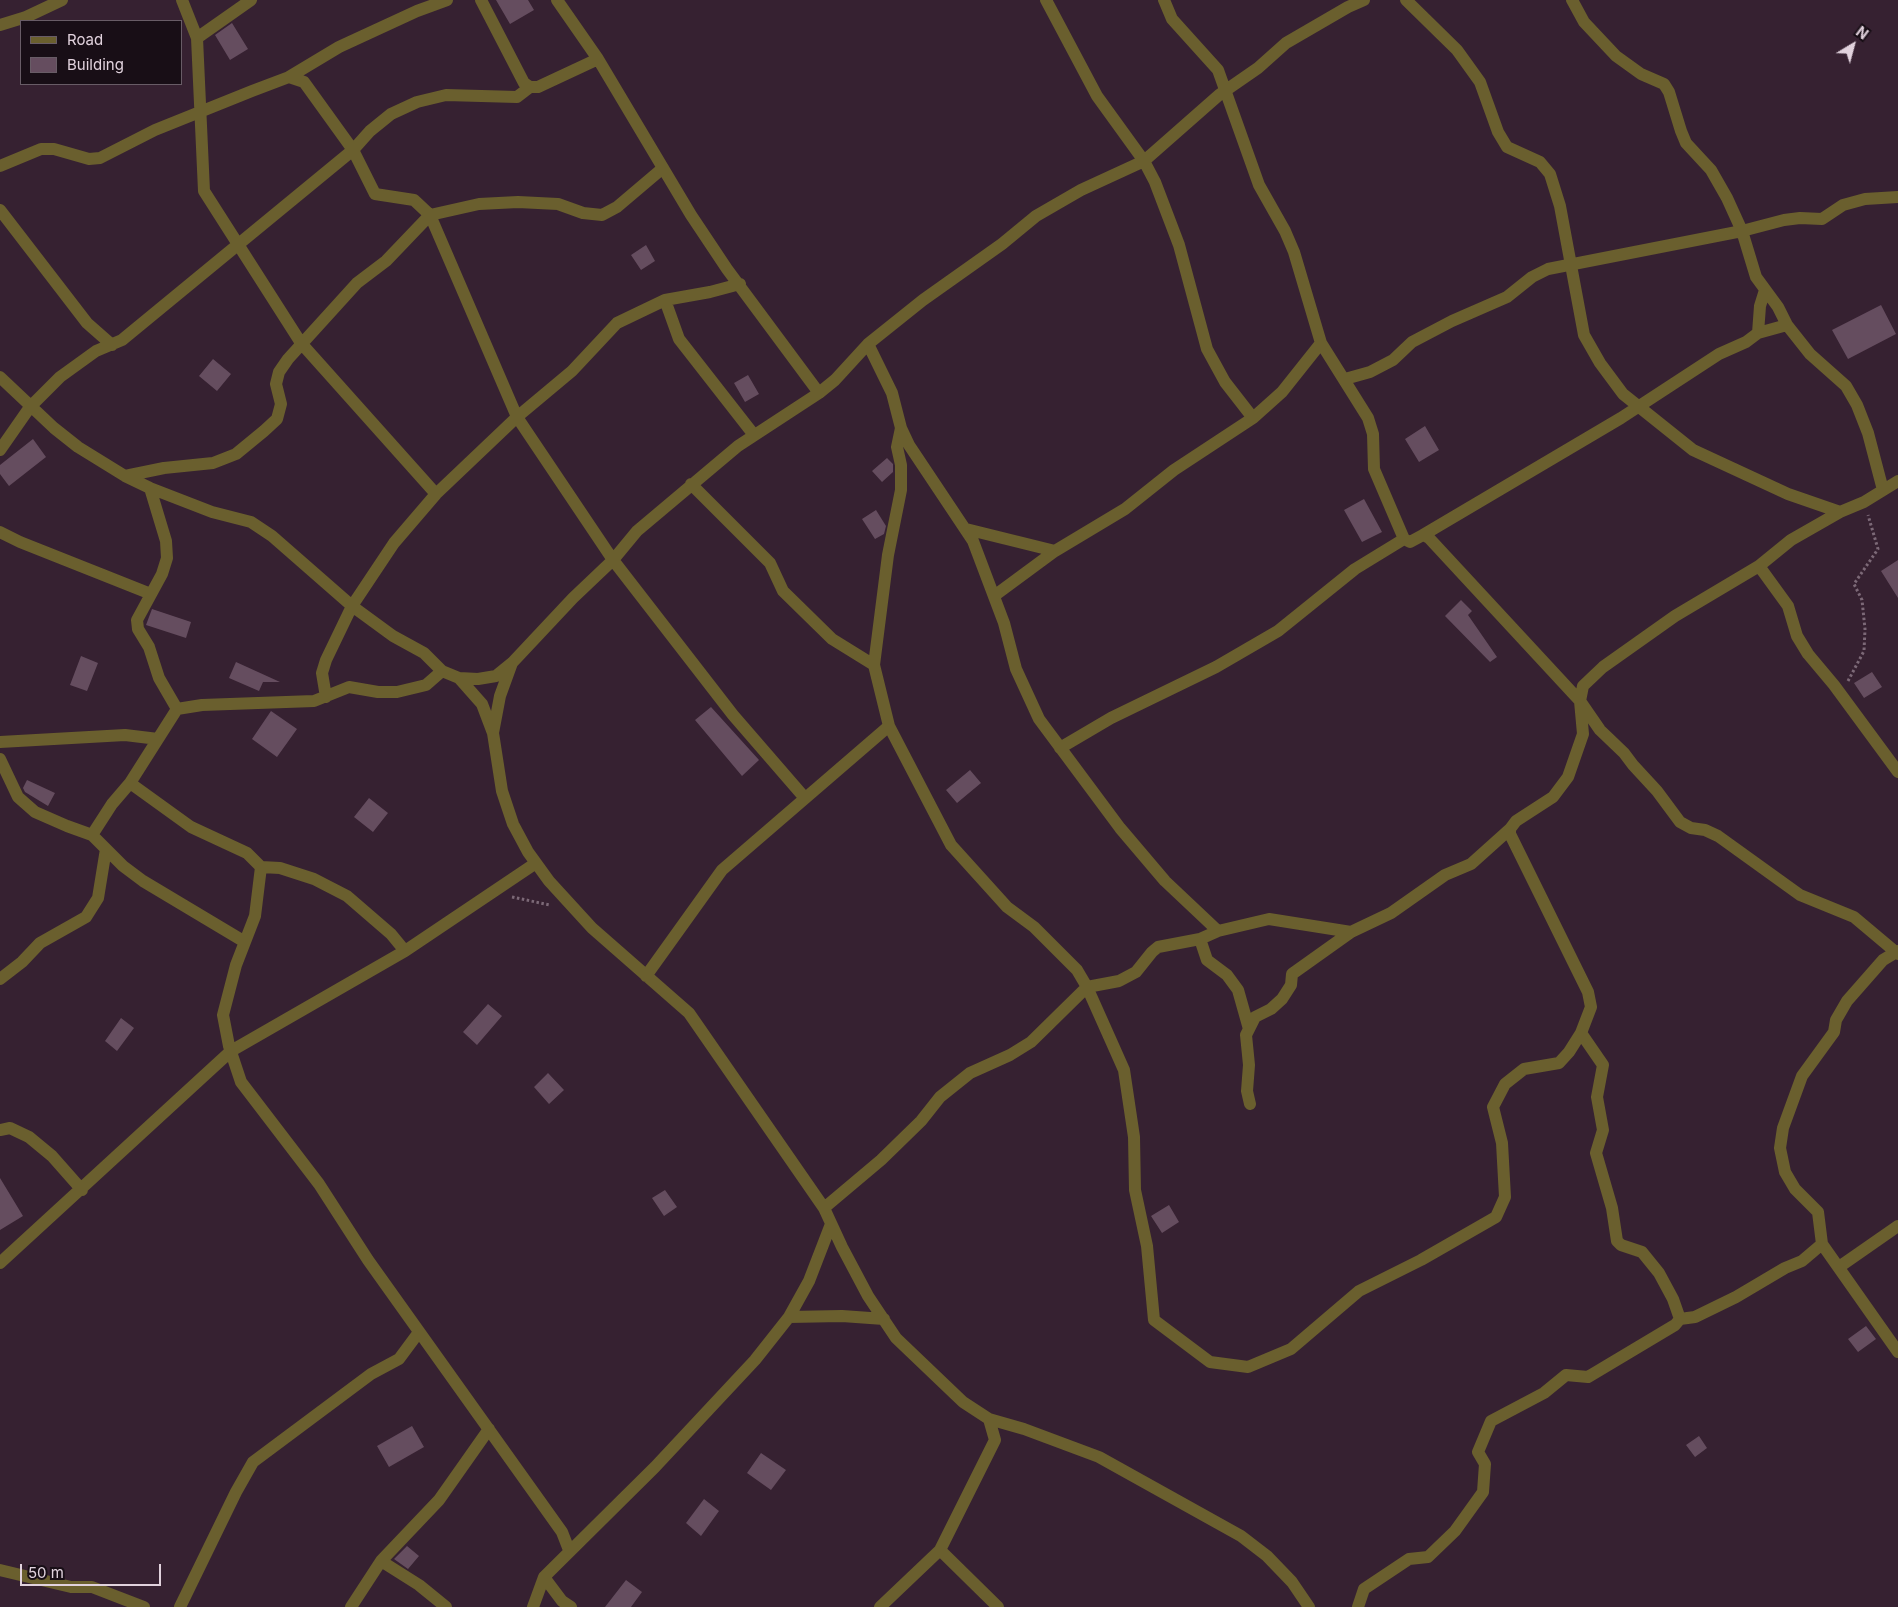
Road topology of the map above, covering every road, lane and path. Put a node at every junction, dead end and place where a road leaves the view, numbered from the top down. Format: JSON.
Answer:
{"nodes":[{"id":1,"x":62,"y":0,"type":"edge"},
{"id":2,"x":182,"y":0,"type":"edge"},
{"id":3,"x":251,"y":0,"type":"edge"},
{"id":4,"x":447,"y":0,"type":"edge"},
{"id":5,"x":481,"y":0,"type":"edge"},
{"id":6,"x":557,"y":0,"type":"edge"},
{"id":7,"x":1046,"y":0,"type":"edge"},
{"id":8,"x":1164,"y":0,"type":"edge"},
{"id":9,"x":1364,"y":0,"type":"edge"},
{"id":10,"x":1406,"y":0,"type":"edge"},
{"id":11,"x":1572,"y":0,"type":"edge"},
{"id":12,"x":1346,"y":4,"type":"edge"},
{"id":13,"x":0,"y":26,"type":"edge"},
{"id":14,"x":197,"y":38,"type":"junction"},
{"id":15,"x":598,"y":59,"type":"junction"},
{"id":16,"x":289,"y":77,"type":"junction"},
{"id":17,"x":530,"y":87,"type":"junction"},
{"id":18,"x":1226,"y":90,"type":"junction"},
{"id":19,"x":202,"y":112,"type":"junction"},
{"id":20,"x":353,"y":150,"type":"junction"},
{"id":21,"x":1144,"y":161,"type":"junction"},
{"id":22,"x":0,"y":166,"type":"edge"},
{"id":23,"x":663,"y":168,"type":"junction"},
{"id":24,"x":1898,"y":197,"type":"edge"},
{"id":25,"x":0,"y":210,"type":"edge"},
{"id":26,"x":430,"y":215,"type":"junction"},
{"id":27,"x":1742,"y":231,"type":"junction"},
{"id":28,"x":238,"y":244,"type":"junction"},
{"id":29,"x":1570,"y":264,"type":"junction"},
{"id":30,"x":740,"y":284,"type":"junction"},
{"id":31,"x":1765,"y":290,"type":"junction"},
{"id":32,"x":665,"y":300,"type":"junction"},
{"id":33,"x":1787,"y":325,"type":"junction"},
{"id":34,"x":1758,"y":333,"type":"junction"},
{"id":35,"x":301,"y":343,"type":"junction"},
{"id":36,"x":1320,"y":343,"type":"junction"},
{"id":37,"x":868,"y":344,"type":"junction"},
{"id":38,"x":112,"y":345,"type":"junction"},
{"id":39,"x":0,"y":377,"type":"edge"},
{"id":40,"x":1345,"y":379,"type":"junction"},
{"id":41,"x":819,"y":393,"type":"junction"},
{"id":42,"x":30,"y":407,"type":"junction"},
{"id":43,"x":1637,"y":408,"type":"junction"},
{"id":44,"x":517,"y":417,"type":"junction"},
{"id":45,"x":1253,"y":418,"type":"junction"},
{"id":46,"x":901,"y":428,"type":"junction"},
{"id":47,"x":754,"y":435,"type":"junction"},
{"id":48,"x":0,"y":450,"type":"edge"},
{"id":49,"x":125,"y":476,"type":"junction"},
{"id":50,"x":1898,"y":481,"type":"edge"},
{"id":51,"x":691,"y":484,"type":"junction"},
{"id":52,"x":150,"y":488,"type":"junction"},
{"id":53,"x":1883,"y":490,"type":"junction"},
{"id":54,"x":436,"y":494,"type":"junction"},
{"id":55,"x":1864,"y":502,"type":"junction"},
{"id":56,"x":1840,"y":512,"type":"junction"},
{"id":57,"x":966,"y":529,"type":"junction"},
{"id":58,"x":0,"y":532,"type":"edge"},
{"id":59,"x":1423,"y":535,"type":"junction"},
{"id":60,"x":1404,"y":539,"type":"junction"},
{"id":61,"x":1055,"y":551,"type":"junction"},
{"id":62,"x":613,"y":560,"type":"junction"},
{"id":63,"x":1759,"y":566,"type":"junction"},
{"id":64,"x":151,"y":594,"type":"junction"},
{"id":65,"x":994,"y":596,"type":"junction"},
{"id":66,"x":352,"y":606,"type":"junction"},
{"id":67,"x":512,"y":662,"type":"junction"},
{"id":68,"x":874,"y":665,"type":"junction"},
{"id":69,"x":442,"y":672,"type":"junction"},
{"id":70,"x":459,"y":678,"type":"junction"},
{"id":71,"x":1834,"y":685,"type":"junction"},
{"id":72,"x":326,"y":697,"type":"junction"},
{"id":73,"x":1580,"y":701,"type":"junction"},
{"id":74,"x":176,"y":709,"type":"junction"},
{"id":75,"x":889,"y":726,"type":"junction"},
{"id":76,"x":494,"y":733,"type":"junction"},
{"id":77,"x":158,"y":739,"type":"junction"},
{"id":78,"x":0,"y":742,"type":"edge"},
{"id":79,"x":1060,"y":748,"type":"junction"},
{"id":80,"x":0,"y":759,"type":"edge"},
{"id":81,"x":1898,"y":772,"type":"edge"},
{"id":82,"x":130,"y":783,"type":"junction"},
{"id":83,"x":804,"y":797,"type":"junction"},
{"id":84,"x":1510,"y":828,"type":"junction"},
{"id":85,"x":92,"y":835,"type":"junction"},
{"id":86,"x":106,"y":849,"type":"junction"},
{"id":87,"x":536,"y":863,"type":"junction"},
{"id":88,"x":261,"y":867,"type":"junction"},
{"id":89,"x":489,"y":894,"type":"junction"},
{"id":90,"x":552,"y":906,"type":"dead end"},
{"id":91,"x":1218,"y":931,"type":"junction"},
{"id":92,"x":1350,"y":932,"type":"junction"},
{"id":93,"x":1200,"y":938,"type":"junction"},
{"id":94,"x":245,"y":942,"type":"junction"},
{"id":95,"x":405,"y":951,"type":"junction"},
{"id":96,"x":1897,"y":952,"type":"edge"},
{"id":97,"x":646,"y":976,"type":"junction"},
{"id":98,"x":0,"y":979,"type":"edge"},
{"id":99,"x":1087,"y":986,"type":"junction"},
{"id":100,"x":1249,"y":1029,"type":"junction"},
{"id":101,"x":1581,"y":1033,"type":"junction"},
{"id":102,"x":231,"y":1051,"type":"junction"},
{"id":103,"x":1250,"y":1104,"type":"dead end"},
{"id":104,"x":0,"y":1130,"type":"edge"},
{"id":105,"x":82,"y":1190,"type":"junction"},
{"id":106,"x":824,"y":1208,"type":"junction"},
{"id":107,"x":831,"y":1224,"type":"junction"},
{"id":108,"x":1898,"y":1226,"type":"edge"},
{"id":109,"x":1822,"y":1244,"type":"junction"},
{"id":110,"x":0,"y":1263,"type":"edge"},
{"id":111,"x":1839,"y":1267,"type":"junction"},
{"id":112,"x":789,"y":1317,"type":"junction"},
{"id":113,"x":884,"y":1319,"type":"junction"},
{"id":114,"x":1680,"y":1319,"type":"junction"},
{"id":115,"x":420,"y":1332,"type":"junction"},
{"id":116,"x":1898,"y":1352,"type":"edge"},
{"id":117,"x":989,"y":1419,"type":"junction"},
{"id":118,"x":489,"y":1429,"type":"junction"},
{"id":119,"x":569,"y":1550,"type":"junction"},
{"id":120,"x":940,"y":1550,"type":"junction"},
{"id":121,"x":381,"y":1561,"type":"junction"},
{"id":122,"x":0,"y":1570,"type":"edge"},
{"id":123,"x":544,"y":1577,"type":"junction"},
{"id":124,"x":144,"y":1607,"type":"edge"},
{"id":125,"x":180,"y":1607,"type":"edge"},
{"id":126,"x":351,"y":1607,"type":"edge"},
{"id":127,"x":446,"y":1607,"type":"edge"},
{"id":128,"x":532,"y":1607,"type":"edge"},
{"id":129,"x":571,"y":1607,"type":"edge"},
{"id":130,"x":880,"y":1607,"type":"edge"},
{"id":131,"x":998,"y":1607,"type":"edge"},
{"id":132,"x":1309,"y":1607,"type":"edge"},
{"id":133,"x":1358,"y":1607,"type":"edge"}],
"edges":[{"from":1,"to":13,"type":"street"},
{"from":2,"to":14,"type":"street"},
{"from":3,"to":14,"type":"street"},
{"from":4,"to":16,"type":"street"},
{"from":5,"to":17,"type":"street"},
{"from":6,"to":15,"type":"street"},
{"from":7,"to":21,"type":"street"},
{"from":8,"to":18,"type":"street"},
{"from":9,"to":12,"type":"street"},
{"from":10,"to":29,"type":"street"},
{"from":11,"to":27,"type":"street"},
{"from":12,"to":18,"type":"street"},
{"from":14,"to":19,"type":"street"},
{"from":15,"to":17,"type":"street"},
{"from":15,"to":23,"type":"street"},
{"from":16,"to":19,"type":"street"},
{"from":16,"to":20,"type":"street"},
{"from":17,"to":20,"type":"street"},
{"from":18,"to":21,"type":"street"},
{"from":18,"to":36,"type":"street"},
{"from":19,"to":22,"type":"street"},
{"from":19,"to":28,"type":"street"},
{"from":20,"to":26,"type":"street"},
{"from":20,"to":28,"type":"street"},
{"from":21,"to":37,"type":"street"},
{"from":21,"to":45,"type":"street"},
{"from":23,"to":26,"type":"street"},
{"from":23,"to":30,"type":"street"},
{"from":24,"to":27,"type":"street"},
{"from":25,"to":38,"type":"street"},
{"from":26,"to":35,"type":"street"},
{"from":26,"to":44,"type":"street"},
{"from":27,"to":29,"type":"street"},
{"from":27,"to":31,"type":"street"},
{"from":28,"to":35,"type":"street"},
{"from":28,"to":38,"type":"street"},
{"from":29,"to":40,"type":"street"},
{"from":29,"to":43,"type":"street"},
{"from":30,"to":32,"type":"street"},
{"from":30,"to":41,"type":"street"},
{"from":31,"to":33,"type":"street"},
{"from":31,"to":34,"type":"street"},
{"from":32,"to":44,"type":"street"},
{"from":32,"to":47,"type":"street"},
{"from":33,"to":34,"type":"street"},
{"from":33,"to":53,"type":"street"},
{"from":34,"to":43,"type":"street"},
{"from":35,"to":49,"type":"street"},
{"from":35,"to":54,"type":"street"},
{"from":36,"to":40,"type":"street"},
{"from":36,"to":45,"type":"street"},
{"from":37,"to":41,"type":"street"},
{"from":37,"to":46,"type":"street"},
{"from":38,"to":42,"type":"street"},
{"from":39,"to":42,"type":"street"},
{"from":40,"to":60,"type":"street"},
{"from":41,"to":47,"type":"street"},
{"from":42,"to":48,"type":"street"},
{"from":42,"to":49,"type":"street"},
{"from":43,"to":56,"type":"street"},
{"from":43,"to":59,"type":"street"},
{"from":44,"to":54,"type":"street"},
{"from":44,"to":62,"type":"street"},
{"from":45,"to":61,"type":"street"},
{"from":46,"to":57,"type":"street"},
{"from":46,"to":68,"type":"street"},
{"from":47,"to":51,"type":"street"},
{"from":49,"to":52,"type":"street"},
{"from":50,"to":53,"type":"street"},
{"from":51,"to":62,"type":"street"},
{"from":51,"to":68,"type":"street"},
{"from":52,"to":64,"type":"street"},
{"from":52,"to":66,"type":"street"},
{"from":53,"to":55,"type":"street"},
{"from":54,"to":66,"type":"street"},
{"from":55,"to":56,"type":"street"},
{"from":55,"to":71,"type":"path"},
{"from":56,"to":63,"type":"street"},
{"from":57,"to":61,"type":"street"},
{"from":57,"to":65,"type":"street"},
{"from":58,"to":64,"type":"street"},
{"from":59,"to":60,"type":"street"},
{"from":59,"to":73,"type":"street"},
{"from":60,"to":79,"type":"street"},
{"from":61,"to":65,"type":"street"},
{"from":62,"to":67,"type":"street"},
{"from":62,"to":83,"type":"street"},
{"from":63,"to":71,"type":"street"},
{"from":63,"to":73,"type":"street"},
{"from":64,"to":74,"type":"street"},
{"from":65,"to":79,"type":"street"},
{"from":66,"to":69,"type":"street"},
{"from":66,"to":72,"type":"street"},
{"from":67,"to":70,"type":"street"},
{"from":67,"to":76,"type":"street"},
{"from":68,"to":75,"type":"street"},
{"from":69,"to":70,"type":"street"},
{"from":69,"to":72,"type":"street"},
{"from":70,"to":76,"type":"street"},
{"from":71,"to":81,"type":"street"},
{"from":72,"to":74,"type":"street"},
{"from":73,"to":84,"type":"street"},
{"from":73,"to":96,"type":"street"},
{"from":74,"to":77,"type":"street"},
{"from":75,"to":83,"type":"street"},
{"from":75,"to":99,"type":"street"},
{"from":76,"to":87,"type":"street"},
{"from":77,"to":78,"type":"street"},
{"from":77,"to":82,"type":"street"},
{"from":79,"to":91,"type":"street"},
{"from":80,"to":85,"type":"street"},
{"from":82,"to":85,"type":"street"},
{"from":82,"to":88,"type":"street"},
{"from":83,"to":97,"type":"street"},
{"from":84,"to":92,"type":"street"},
{"from":84,"to":101,"type":"street"},
{"from":85,"to":86,"type":"street"},
{"from":86,"to":94,"type":"street"},
{"from":86,"to":98,"type":"street"},
{"from":87,"to":89,"type":"street"},
{"from":87,"to":97,"type":"street"},
{"from":88,"to":94,"type":"street"},
{"from":88,"to":95,"type":"street"},
{"from":89,"to":90,"type":"path"},
{"from":89,"to":95,"type":"street"},
{"from":91,"to":92,"type":"street"},
{"from":91,"to":93,"type":"street"},
{"from":92,"to":100,"type":"street"},
{"from":93,"to":99,"type":"street"},
{"from":93,"to":100,"type":"street"},
{"from":94,"to":102,"type":"street"},
{"from":95,"to":102,"type":"street"},
{"from":96,"to":109,"type":"street"},
{"from":97,"to":106,"type":"street"},
{"from":99,"to":101,"type":"street"},
{"from":99,"to":106,"type":"street"},
{"from":100,"to":103,"type":"street"},
{"from":101,"to":114,"type":"street"},
{"from":102,"to":105,"type":"street"},
{"from":102,"to":115,"type":"street"},
{"from":104,"to":105,"type":"street"},
{"from":105,"to":110,"type":"street"},
{"from":106,"to":107,"type":"street"},
{"from":107,"to":112,"type":"street"},
{"from":107,"to":113,"type":"street"},
{"from":108,"to":111,"type":"street"},
{"from":109,"to":111,"type":"street"},
{"from":109,"to":114,"type":"street"},
{"from":111,"to":116,"type":"street"},
{"from":112,"to":113,"type":"street"},
{"from":112,"to":119,"type":"street"},
{"from":113,"to":117,"type":"street"},
{"from":114,"to":133,"type":"street"},
{"from":115,"to":118,"type":"street"},
{"from":115,"to":125,"type":"street"},
{"from":117,"to":120,"type":"street"},
{"from":117,"to":132,"type":"street"},
{"from":118,"to":119,"type":"street"},
{"from":118,"to":121,"type":"street"},
{"from":119,"to":123,"type":"street"},
{"from":120,"to":130,"type":"street"},
{"from":120,"to":131,"type":"street"},
{"from":121,"to":126,"type":"street"},
{"from":121,"to":127,"type":"street"},
{"from":122,"to":124,"type":"street"},
{"from":123,"to":128,"type":"street"},
{"from":123,"to":129,"type":"street"}]}
